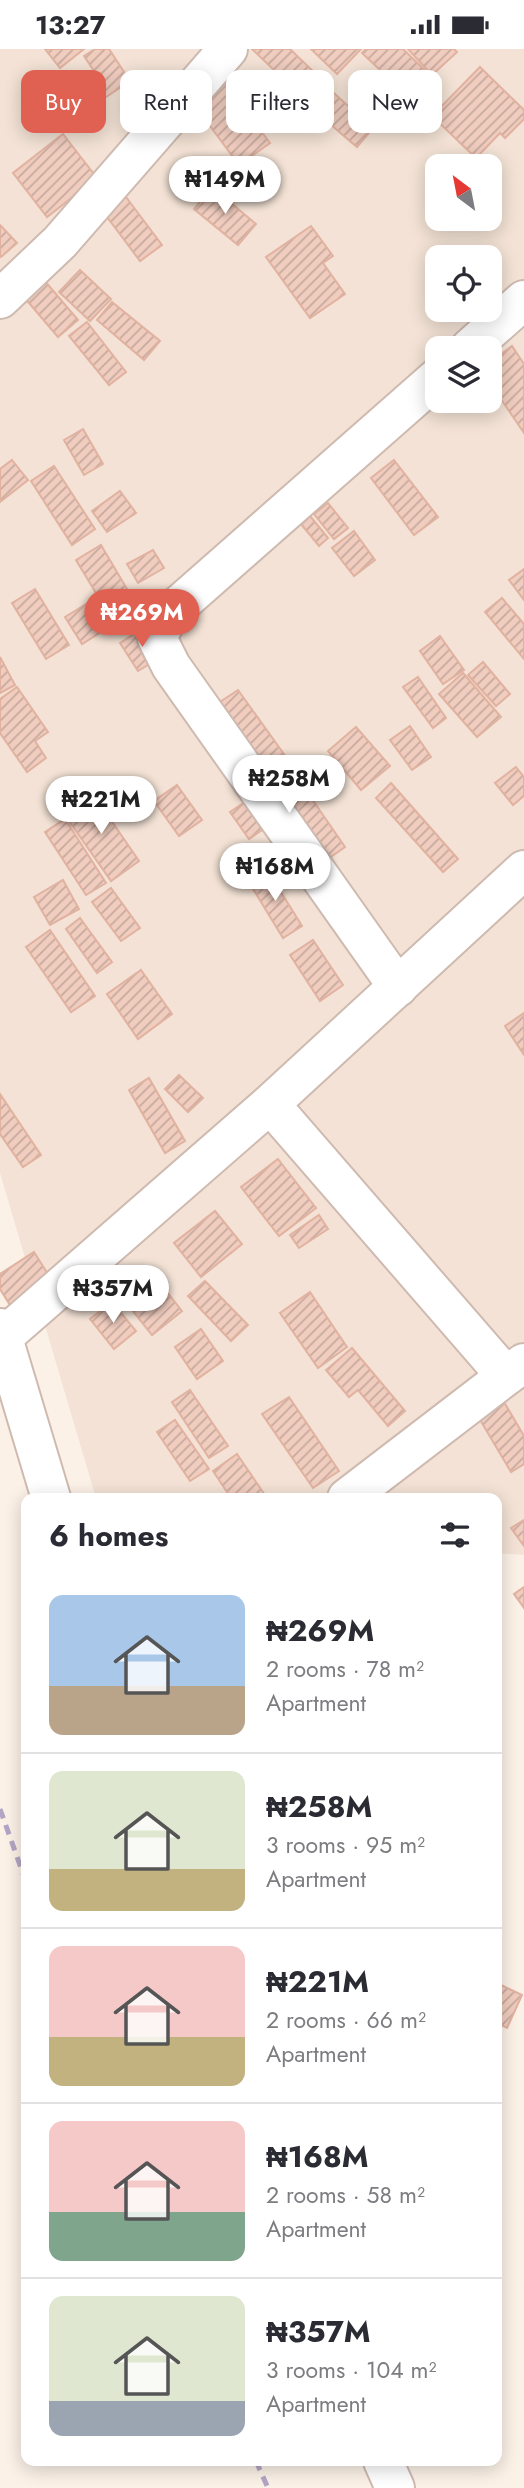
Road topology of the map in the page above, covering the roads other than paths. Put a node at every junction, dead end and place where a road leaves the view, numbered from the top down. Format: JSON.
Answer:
{"nodes":[{"id":1,"x":228,"y":49,"type":"edge"},
{"id":2,"x":0,"y":299,"type":"edge"},
{"id":3,"x":524,"y":300,"type":"edge"},
{"id":4,"x":484,"y":336,"type":"edge"},
{"id":5,"x":425,"y":388,"type":"edge"},
{"id":6,"x":524,"y":870,"type":"edge"},
{"id":7,"x":398,"y":987,"type":"junction"},
{"id":8,"x":270,"y":1104,"type":"junction"},
{"id":9,"x":1,"y":1332,"type":"edge"},
{"id":10,"x":515,"y":1370,"type":"edge"},
{"id":11,"x":49,"y":1493,"type":"edge"},
{"id":12,"x":354,"y":1493,"type":"edge"},
{"id":13,"x":385,"y":2466,"type":"edge"},
{"id":14,"x":395,"y":2488,"type":"edge"}],
"edges":[{"from":1,"to":2,"type":"street"},
{"from":3,"to":4,"type":"street"},
{"from":5,"to":7,"type":"street"},
{"from":6,"to":7,"type":"street"},
{"from":7,"to":8,"type":"street"},
{"from":8,"to":9,"type":"street"},
{"from":8,"to":10,"type":"street"},
{"from":9,"to":11,"type":"street"},
{"from":10,"to":12,"type":"street"},
{"from":13,"to":14,"type":"street"}]}
